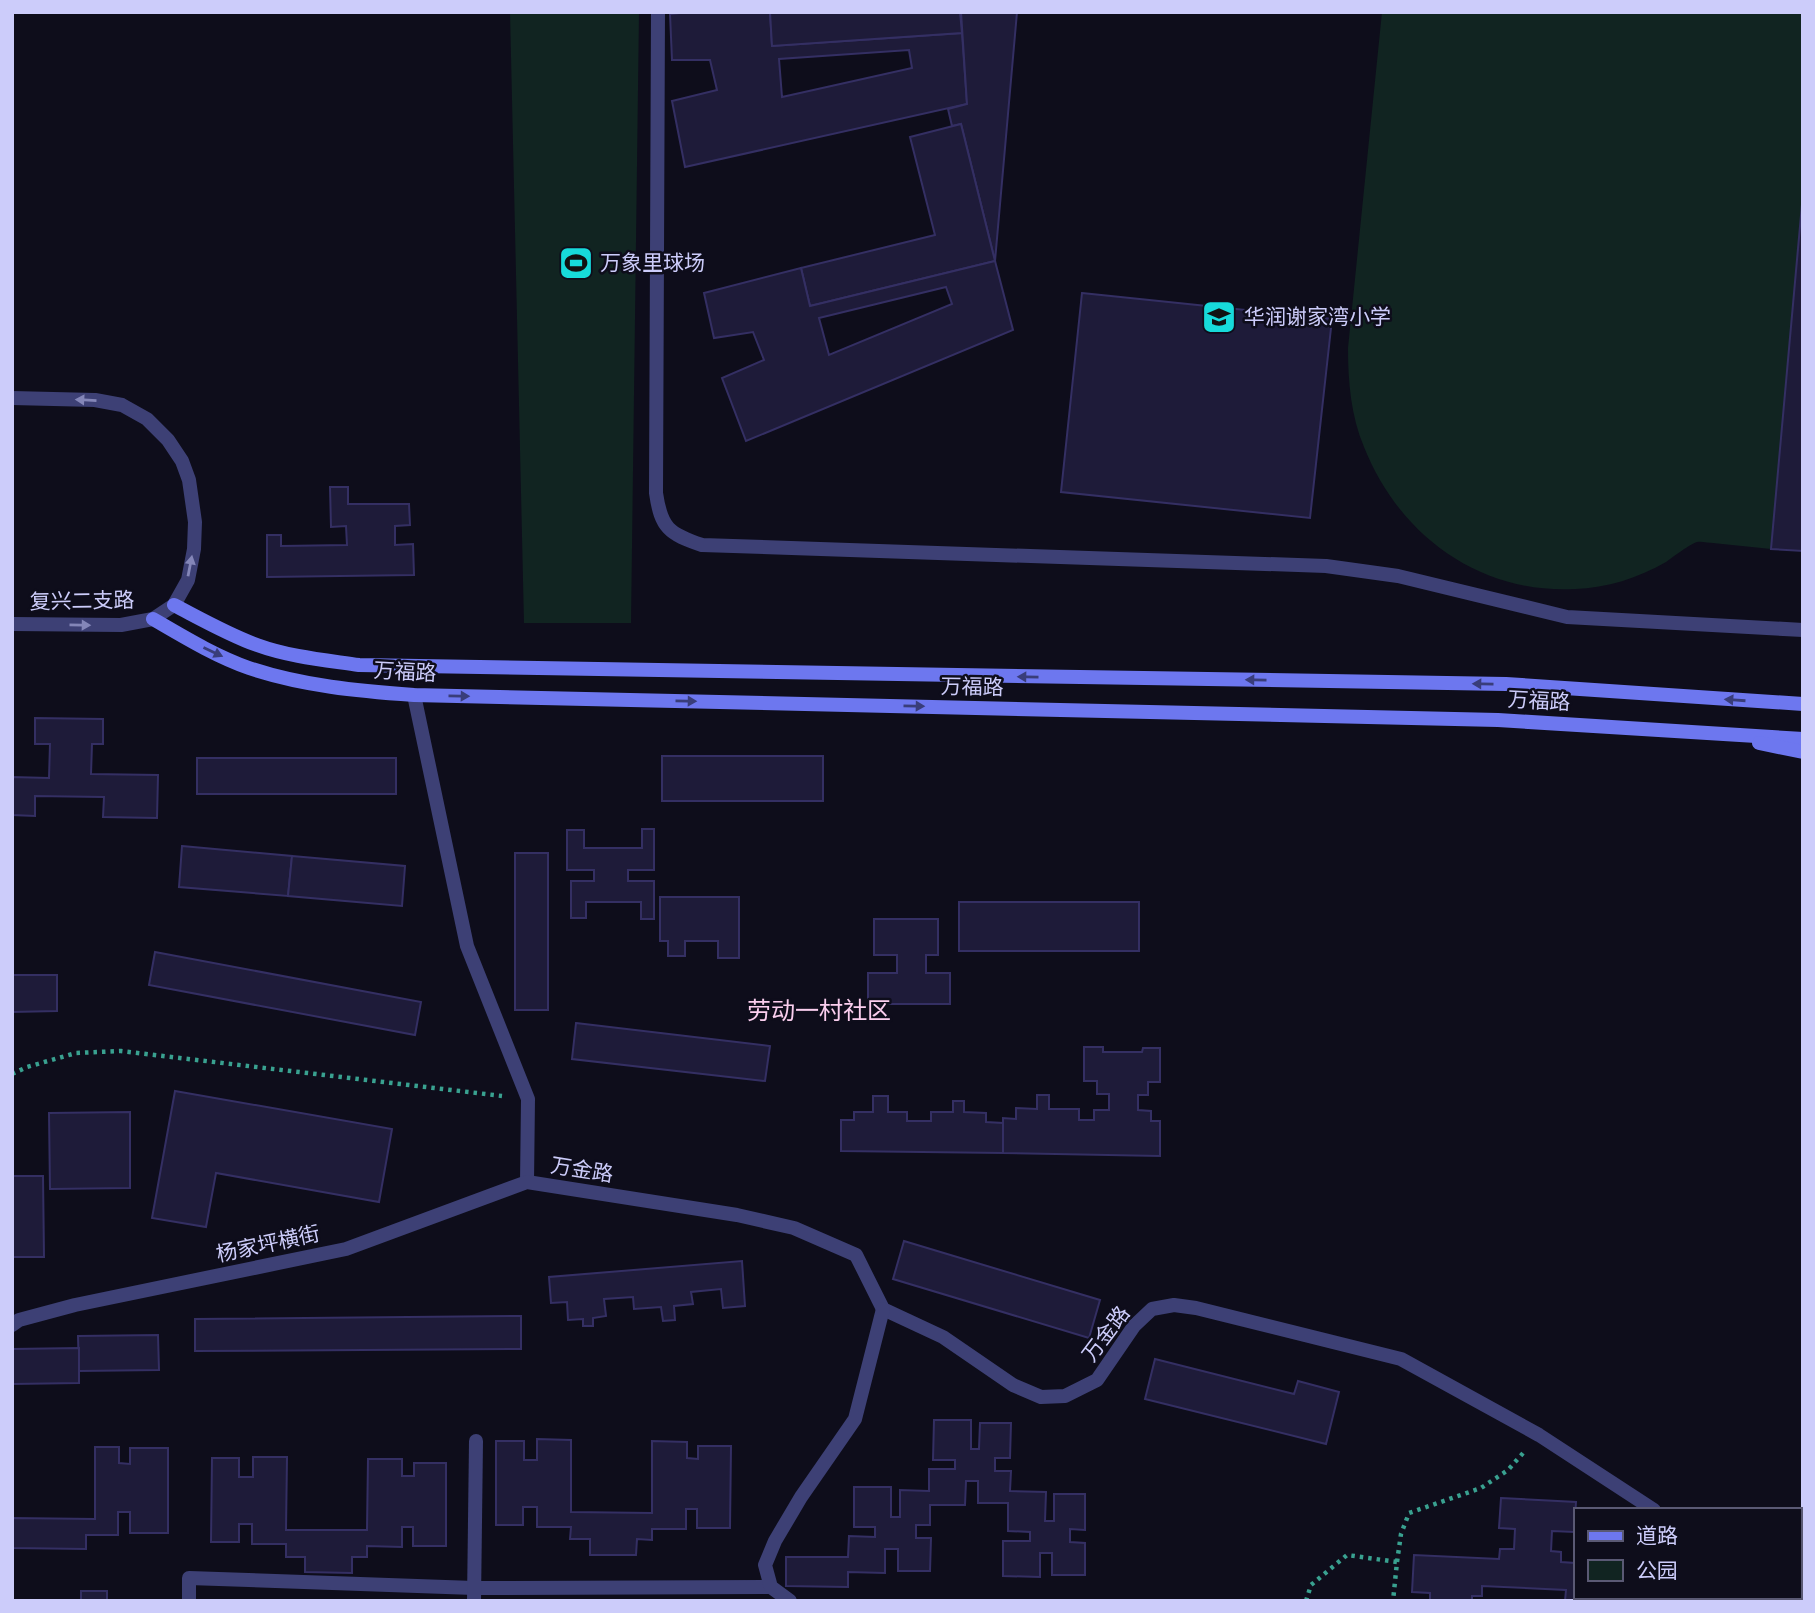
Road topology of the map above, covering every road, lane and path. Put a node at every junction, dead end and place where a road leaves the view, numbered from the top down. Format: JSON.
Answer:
{"nodes":[{"id":1,"x":658,"y":12,"type":"edge"},
{"id":2,"x":12,"y":398,"type":"edge"},
{"id":3,"x":174,"y":605,"type":"junction"},
{"id":4,"x":153,"y":620,"type":"junction"},
{"id":5,"x":12,"y":624,"type":"edge"},
{"id":6,"x":1803,"y":631,"type":"edge"},
{"id":7,"x":414,"y":695,"type":"junction"},
{"id":8,"x":1803,"y":704,"type":"edge"},
{"id":9,"x":1706,"y":733,"type":"junction"},
{"id":10,"x":1803,"y":739,"type":"edge"},
{"id":11,"x":1803,"y":752,"type":"edge"},
{"id":12,"x":12,"y":1074,"type":"edge"},
{"id":13,"x":528,"y":1099,"type":"junction"},
{"id":14,"x":527,"y":1182,"type":"junction"},
{"id":15,"x":883,"y":1309,"type":"junction"},
{"id":16,"x":12,"y":1325,"type":"edge"},
{"id":17,"x":1539,"y":1435,"type":"junction"},
{"id":18,"x":477,"y":1441,"type":"dead end"},
{"id":19,"x":1651,"y":1508,"type":"edge"},
{"id":20,"x":1397,"y":1562,"type":"junction"},
{"id":21,"x":771,"y":1587,"type":"junction"},
{"id":22,"x":474,"y":1595,"type":"edge"},
{"id":23,"x":189,"y":1601,"type":"edge"},
{"id":24,"x":790,"y":1601,"type":"edge"},
{"id":25,"x":1306,"y":1601,"type":"edge"},
{"id":26,"x":1393,"y":1601,"type":"edge"}],
"edges":[{"from":1,"to":6,"type":"street"},
{"from":3,"to":2,"type":"street","one_way":true},
{"from":3,"to":4,"type":"street"},
{"from":8,"to":3,"type":"street","name":"万福路","one_way":true},
{"from":5,"to":4,"type":"street","name":"复兴二支路","one_way":true},
{"from":4,"to":7,"type":"street","name":"万福路","one_way":true},
{"from":7,"to":9,"type":"street","name":"万福路","one_way":true},
{"from":7,"to":13,"type":"street"},
{"from":9,"to":10,"type":"street","name":"万福路"},
{"from":9,"to":11,"type":"street"},
{"from":12,"to":13,"type":"path"},
{"from":13,"to":14,"type":"street"},
{"from":14,"to":15,"type":"street","name":"万金路"},
{"from":14,"to":16,"type":"street","name":"杨家坪横街"},
{"from":15,"to":17,"type":"street","name":"万金路"},
{"from":15,"to":21,"type":"street"},
{"from":17,"to":19,"type":"street","name":"万金路"},
{"from":17,"to":20,"type":"path"},
{"from":18,"to":22,"type":"street"},
{"from":20,"to":25,"type":"path"},
{"from":20,"to":26,"type":"path"},
{"from":21,"to":22,"type":"street"},
{"from":21,"to":24,"type":"street"},
{"from":22,"to":23,"type":"street"}]}
